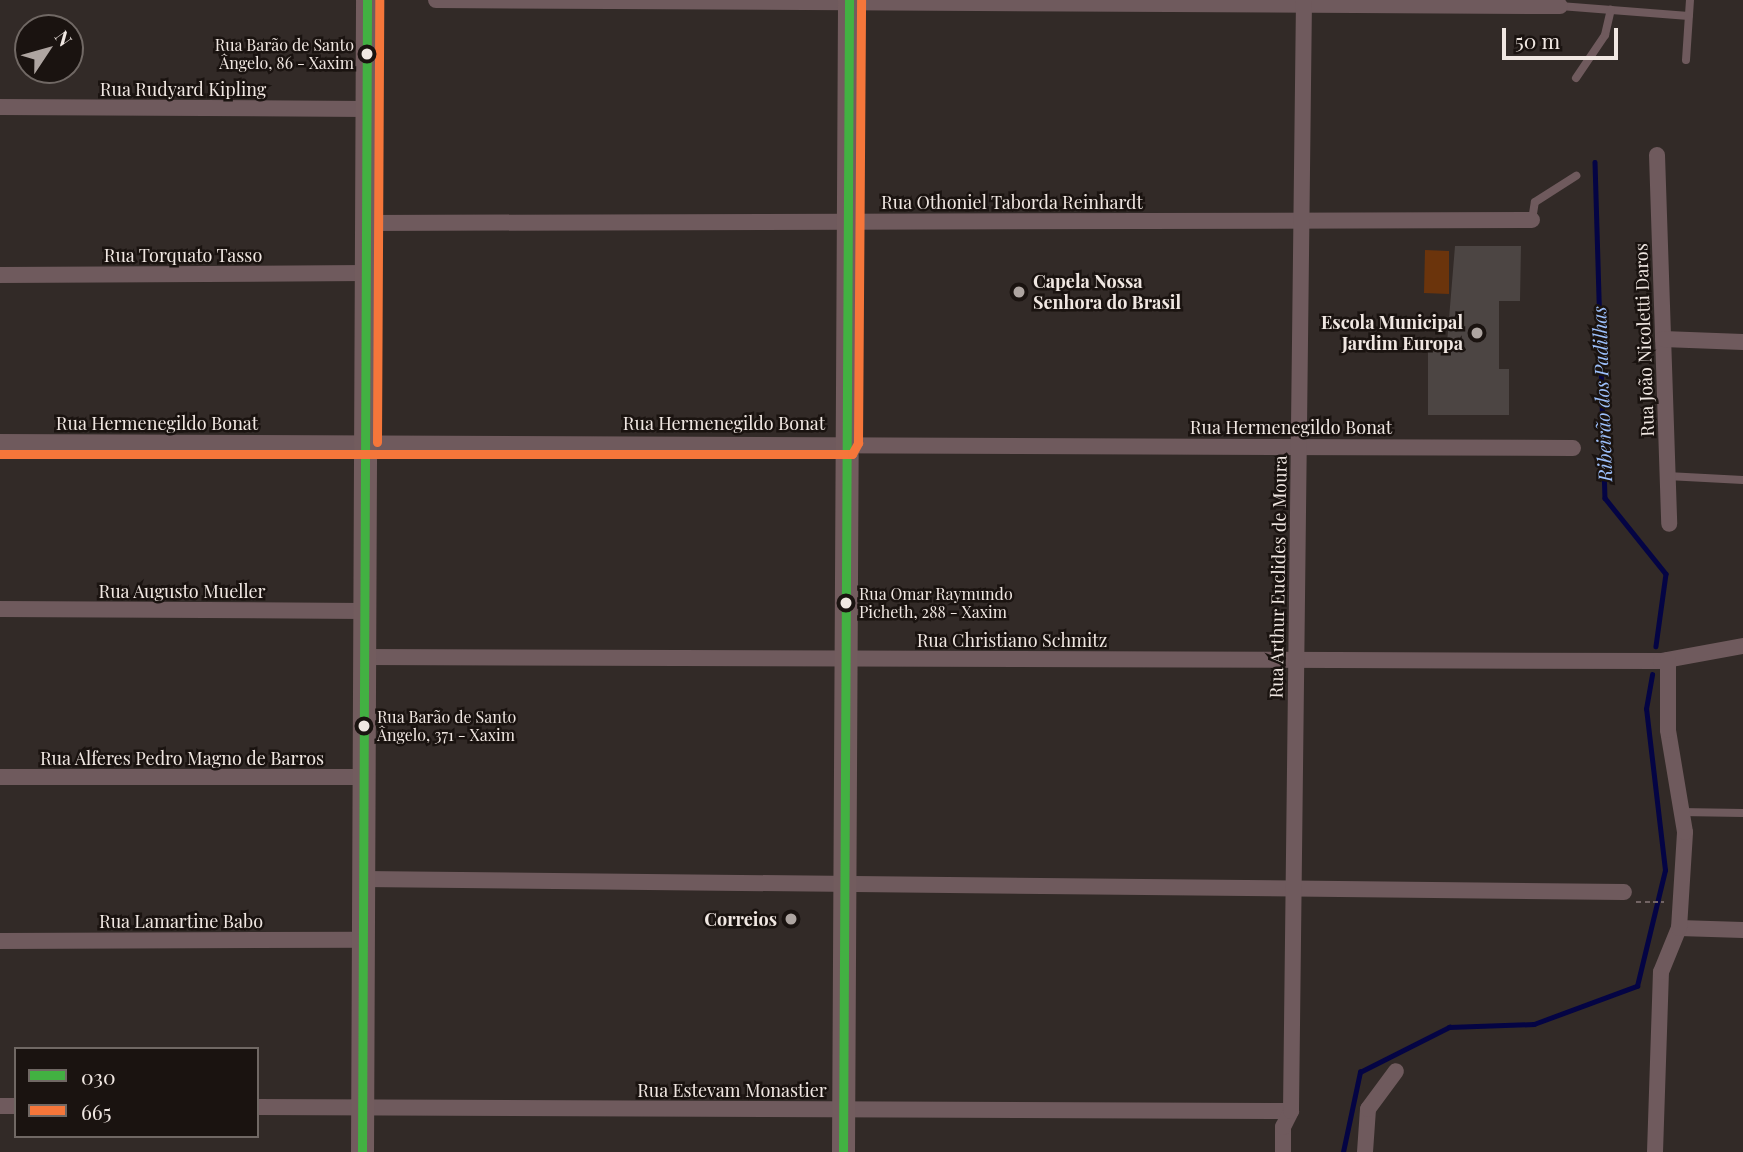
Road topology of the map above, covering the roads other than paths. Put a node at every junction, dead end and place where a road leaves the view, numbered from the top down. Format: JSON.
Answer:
{"nodes":[{"id":1,"x":367,"y":0,"type":"edge"},
{"id":2,"x":436,"y":0,"type":"edge"},
{"id":3,"x":1690,"y":0,"type":"edge"},
{"id":4,"x":849,"y":1,"type":"edge"},
{"id":5,"x":1304,"y":2,"type":"edge"},
{"id":6,"x":1560,"y":6,"type":"joint"},
{"id":7,"x":1611,"y":10,"type":"junction"},
{"id":8,"x":1689,"y":16,"type":"junction"},
{"id":9,"x":1686,"y":60,"type":"dead end"},
{"id":10,"x":1576,"y":78,"type":"dead end"},
{"id":11,"x":0,"y":107,"type":"edge"},
{"id":12,"x":367,"y":109,"type":"junction"},
{"id":13,"x":1657,"y":155,"type":"dead end"},
{"id":14,"x":1576,"y":176,"type":"dead end"},
{"id":15,"x":1301,"y":220,"type":"junction"},
{"id":16,"x":1532,"y":220,"type":"joint"},
{"id":17,"x":848,"y":222,"type":"junction"},
{"id":18,"x":366,"y":223,"type":"junction"},
{"id":19,"x":366,"y":273,"type":"junction"},
{"id":20,"x":0,"y":275,"type":"edge"},
{"id":21,"x":1663,"y":339,"type":"junction"},
{"id":22,"x":1743,"y":342,"type":"edge"},
{"id":23,"x":0,"y":442,"type":"edge"},
{"id":24,"x":365,"y":442,"type":"junction"},
{"id":25,"x":846,"y":443,"type":"junction"},
{"id":26,"x":1298,"y":446,"type":"junction"},
{"id":27,"x":1573,"y":448,"type":"dead end"},
{"id":28,"x":1667,"y":476,"type":"junction"},
{"id":29,"x":1743,"y":480,"type":"edge"},
{"id":30,"x":1669,"y":524,"type":"dead end"},
{"id":31,"x":0,"y":609,"type":"edge"},
{"id":32,"x":365,"y":611,"type":"junction"},
{"id":33,"x":1743,"y":646,"type":"edge"},
{"id":34,"x":364,"y":657,"type":"junction"},
{"id":35,"x":846,"y":659,"type":"junction"},
{"id":36,"x":1296,"y":660,"type":"junction"},
{"id":37,"x":1665,"y":661,"type":"junction"},
{"id":38,"x":364,"y":777,"type":"junction"},
{"id":39,"x":0,"y":778,"type":"edge"},
{"id":40,"x":1680,"y":812,"type":"junction"},
{"id":41,"x":1743,"y":813,"type":"edge"},
{"id":42,"x":363,"y":879,"type":"junction"},
{"id":43,"x":845,"y":884,"type":"junction"},
{"id":44,"x":1294,"y":888,"type":"junction"},
{"id":45,"x":1624,"y":897,"type":"road end"},
{"id":46,"x":1679,"y":928,"type":"junction"},
{"id":47,"x":1743,"y":930,"type":"edge"},
{"id":48,"x":363,"y":940,"type":"junction"},
{"id":49,"x":0,"y":941,"type":"edge"},
{"id":50,"x":1396,"y":1071,"type":"dead end"},
{"id":51,"x":259,"y":1107,"type":"edge"},
{"id":52,"x":362,"y":1108,"type":"junction"},
{"id":53,"x":843,"y":1109,"type":"junction"},
{"id":54,"x":1291,"y":1111,"type":"junction"},
{"id":55,"x":362,"y":1152,"type":"edge"},
{"id":56,"x":843,"y":1152,"type":"edge"},
{"id":57,"x":1283,"y":1152,"type":"edge"},
{"id":58,"x":1365,"y":1152,"type":"edge"},
{"id":59,"x":1655,"y":1152,"type":"edge"}],
"edges":[{"from":1,"to":12,"type":"main road"},
{"from":2,"to":4,"type":"street"},
{"from":3,"to":8,"type":"lane"},
{"from":4,"to":5,"type":"street"},
{"from":4,"to":17,"type":"main road"},
{"from":5,"to":6,"type":"street"},
{"from":5,"to":15,"type":"street","name":"Rua Arthur Euclides de Moura"},
{"from":6,"to":7,"type":"lane"},
{"from":7,"to":8,"type":"lane"},
{"from":7,"to":10,"type":"lane"},
{"from":8,"to":9,"type":"lane"},
{"from":11,"to":12,"type":"street","name":"Rua Rudyard Kipling"},
{"from":12,"to":18,"type":"main road"},
{"from":13,"to":21,"type":"street","name":"Rua João Nicoletti Daros"},
{"from":14,"to":16,"type":"lane"},
{"from":15,"to":16,"type":"street","name":"Rua Othoniel Taborda Reinhardt"},
{"from":15,"to":17,"type":"street","name":"Rua Othoniel Taborda Reinhardt"},
{"from":15,"to":26,"type":"street","name":"Rua Arthur Euclides de Moura"},
{"from":17,"to":18,"type":"street","name":"Rua Othoniel Taborda Reinhardt"},
{"from":17,"to":25,"type":"main road"},
{"from":18,"to":19,"type":"main road"},
{"from":19,"to":20,"type":"street","name":"Rua Torquato Tasso"},
{"from":19,"to":24,"type":"main road"},
{"from":21,"to":22,"type":"street"},
{"from":21,"to":28,"type":"street","name":"Rua João Nicoletti Daros"},
{"from":23,"to":24,"type":"street","name":"Rua Hermenegildo Bonat"},
{"from":24,"to":25,"type":"street","name":"Rua Hermenegildo Bonat"},
{"from":24,"to":32,"type":"main road"},
{"from":25,"to":26,"type":"street","name":"Rua Hermenegildo Bonat"},
{"from":25,"to":35,"type":"main road"},
{"from":26,"to":27,"type":"street","name":"Rua Hermenegildo Bonat"},
{"from":26,"to":36,"type":"street","name":"Rua Arthur Euclides de Moura"},
{"from":28,"to":29,"type":"lane"},
{"from":28,"to":30,"type":"street","name":"Rua João Nicoletti Daros"},
{"from":31,"to":32,"type":"street","name":"Rua Augusto Mueller"},
{"from":32,"to":34,"type":"main road"},
{"from":33,"to":37,"type":"street","name":"Rua Christiano Schmitz"},
{"from":34,"to":35,"type":"street","name":"Rua Christiano Schmitz"},
{"from":34,"to":38,"type":"main road"},
{"from":35,"to":36,"type":"street","name":"Rua Christiano Schmitz"},
{"from":35,"to":43,"type":"main road"},
{"from":36,"to":37,"type":"street","name":"Rua Christiano Schmitz"},
{"from":36,"to":44,"type":"street","name":"Rua Arthur Euclides de Moura"},
{"from":37,"to":40,"type":"street"},
{"from":38,"to":39,"type":"street","name":"Rua Alferes Pedro Magno de Barros"},
{"from":38,"to":42,"type":"main road"},
{"from":40,"to":41,"type":"lane"},
{"from":40,"to":46,"type":"street"},
{"from":42,"to":43,"type":"street"},
{"from":42,"to":48,"type":"main road"},
{"from":43,"to":44,"type":"street"},
{"from":43,"to":53,"type":"main road"},
{"from":44,"to":45,"type":"street"},
{"from":44,"to":54,"type":"street","name":"Rua Arthur Euclides de Moura"},
{"from":46,"to":47,"type":"street"},
{"from":46,"to":59,"type":"street"},
{"from":48,"to":49,"type":"street","name":"Rua Lamartine Babo"},
{"from":48,"to":52,"type":"main road"},
{"from":50,"to":58,"type":"street"},
{"from":51,"to":52,"type":"street","name":"Rua Estevam Monastier"},
{"from":52,"to":53,"type":"street","name":"Rua Estevam Monastier"},
{"from":52,"to":55,"type":"main road"},
{"from":53,"to":54,"type":"street","name":"Rua Estevam Monastier"},
{"from":53,"to":56,"type":"main road"},
{"from":54,"to":57,"type":"street","name":"Rua Arthur Euclides de Moura"}]}
